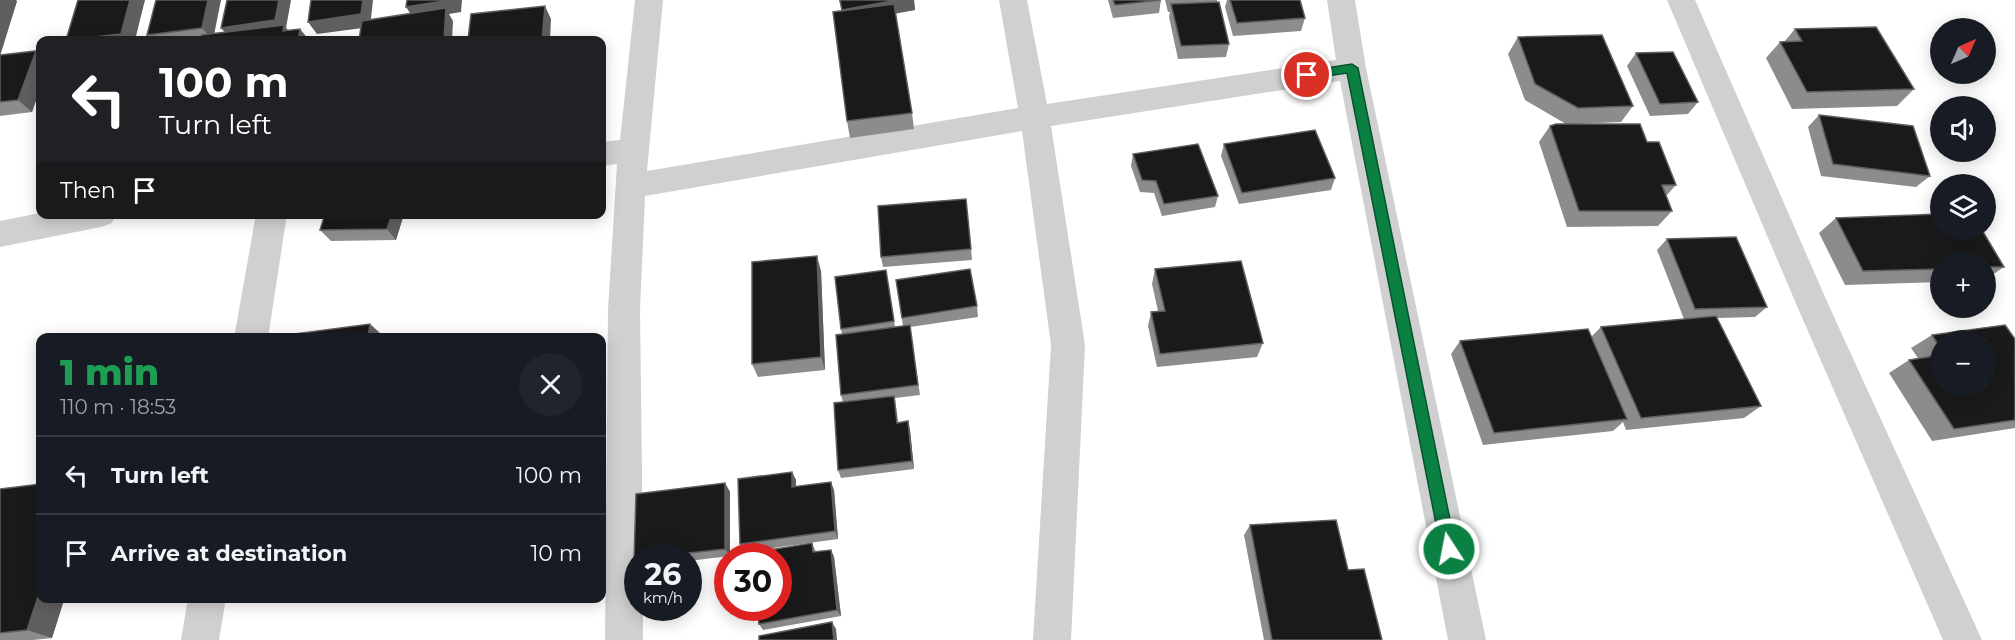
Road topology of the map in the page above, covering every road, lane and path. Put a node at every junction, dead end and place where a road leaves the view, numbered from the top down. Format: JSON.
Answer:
{"nodes":[{"id":1,"x":649,"y":0,"type":"edge"},
{"id":2,"x":1013,"y":0,"type":"edge"},
{"id":3,"x":1341,"y":0,"type":"edge"},
{"id":4,"x":1681,"y":0,"type":"edge"},
{"id":5,"x":1352,"y":68,"type":"junction"},
{"id":6,"x":1035,"y":117,"type":"junction"},
{"id":7,"x":634,"y":150,"type":"junction"},
{"id":8,"x":606,"y":154,"type":"edge"},
{"id":9,"x":630,"y":186,"type":"junction"},
{"id":10,"x":76,"y":219,"type":"edge"},
{"id":11,"x":271,"y":219,"type":"edge"},
{"id":12,"x":0,"y":234,"type":"edge"},
{"id":13,"x":252,"y":333,"type":"edge"},
{"id":14,"x":206,"y":603,"type":"edge"},
{"id":15,"x":200,"y":640,"type":"edge"},
{"id":16,"x":624,"y":640,"type":"edge"},
{"id":17,"x":1052,"y":640,"type":"edge"},
{"id":18,"x":1467,"y":640,"type":"edge"},
{"id":19,"x":1963,"y":640,"type":"edge"}],
"edges":[{"from":1,"to":7,"type":"street"},
{"from":2,"to":6,"type":"street"},
{"from":3,"to":5,"type":"street"},
{"from":4,"to":19,"type":"street"},
{"from":5,"to":6,"type":"street"},
{"from":5,"to":18,"type":"street"},
{"from":6,"to":9,"type":"street"},
{"from":6,"to":17,"type":"street"},
{"from":7,"to":8,"type":"street"},
{"from":7,"to":9,"type":"street"},
{"from":9,"to":16,"type":"street"},
{"from":10,"to":12,"type":"street"},
{"from":11,"to":13,"type":"street"},
{"from":14,"to":15,"type":"street"}]}
